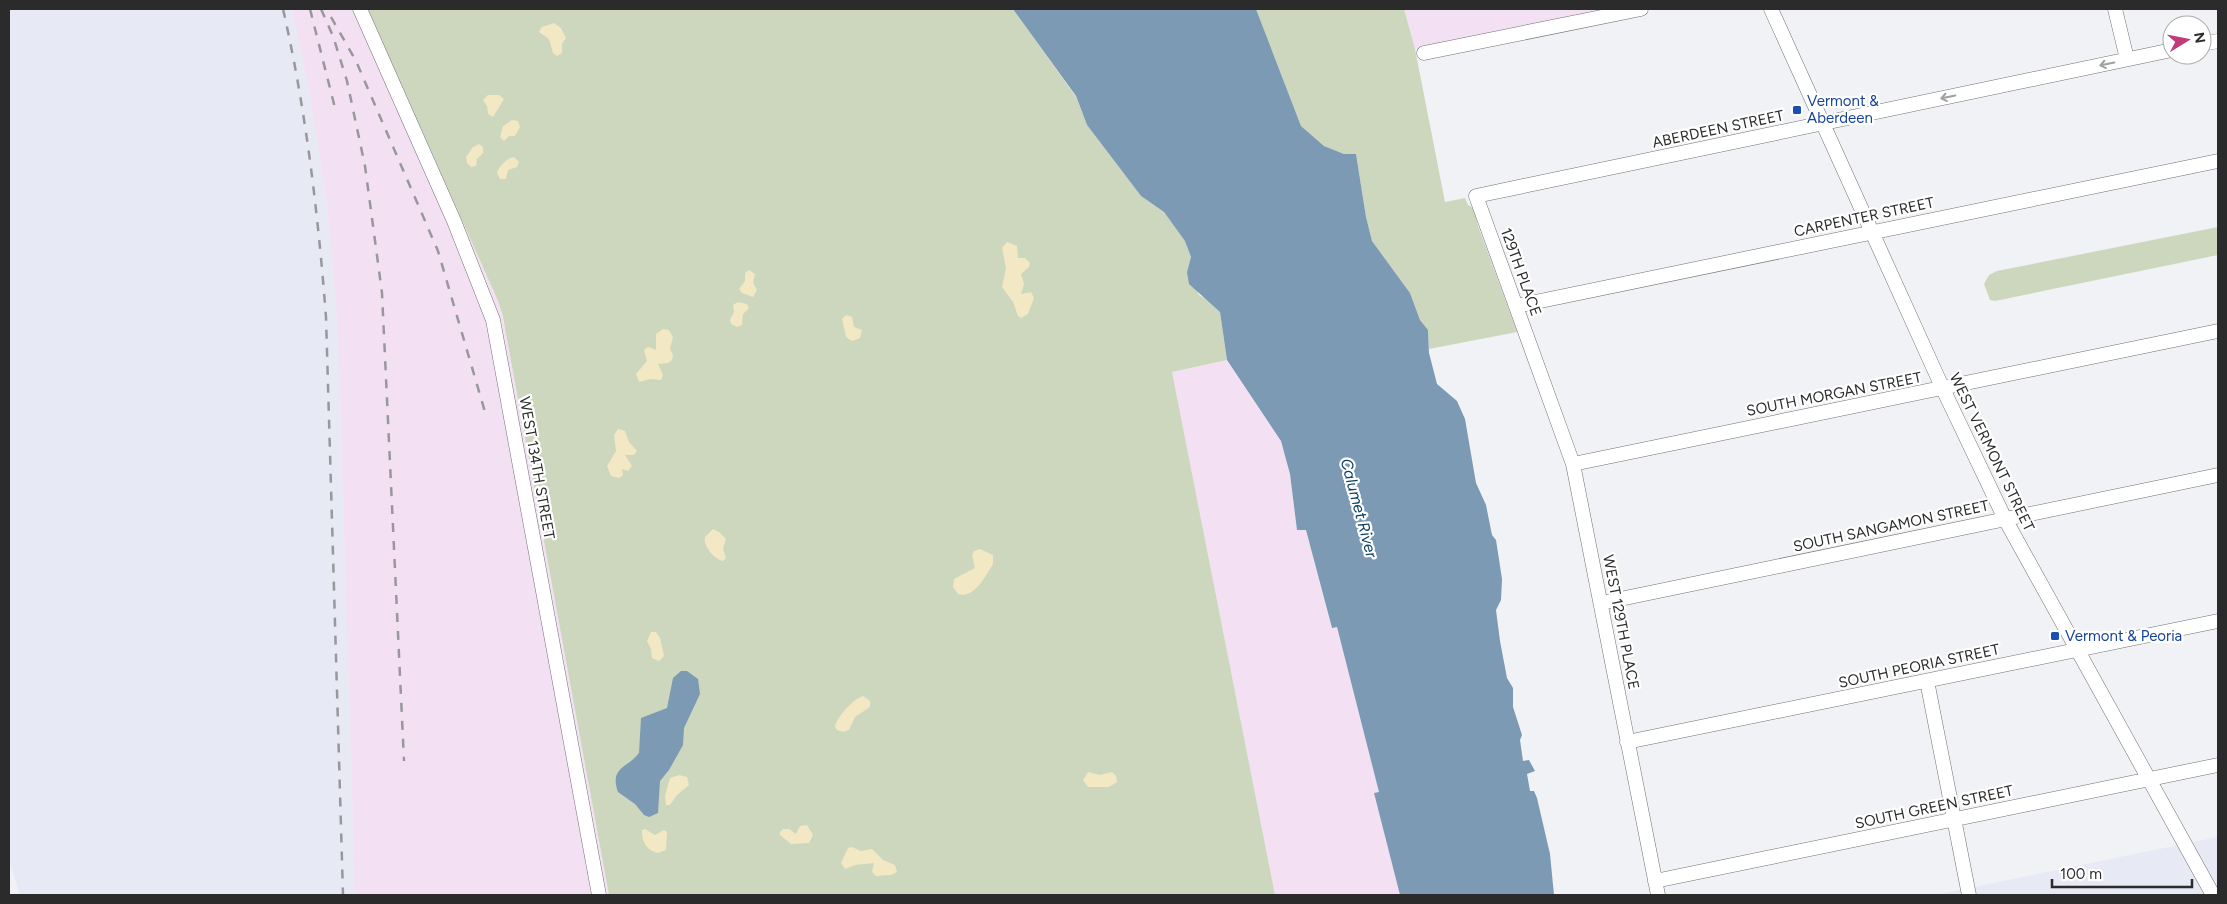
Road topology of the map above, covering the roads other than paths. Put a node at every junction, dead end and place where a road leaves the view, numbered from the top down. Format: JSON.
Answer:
{"nodes":[{"id":1,"x":360,"y":9,"type":"edge"},
{"id":2,"x":1641,"y":9,"type":"edge"},
{"id":3,"x":1770,"y":9,"type":"edge"},
{"id":4,"x":2115,"y":9,"type":"edge"},
{"id":5,"x":2162,"y":52,"type":"edge"},
{"id":6,"x":1424,"y":53,"type":"dead end"},
{"id":7,"x":2127,"y":59,"type":"junction"},
{"id":8,"x":1824,"y":124,"type":"junction"},
{"id":9,"x":2218,"y":161,"type":"edge"},
{"id":10,"x":1476,"y":196,"type":"joint"},
{"id":11,"x":1871,"y":232,"type":"junction"},
{"id":12,"x":1516,"y":306,"type":"junction"},
{"id":13,"x":2218,"y":332,"type":"edge"},
{"id":14,"x":1535,"y":360,"type":"joint"},
{"id":15,"x":1943,"y":389,"type":"junction"},
{"id":16,"x":1573,"y":464,"type":"junction"},
{"id":17,"x":2218,"y":475,"type":"edge"},
{"id":18,"x":2006,"y":519,"type":"junction"},
{"id":19,"x":1601,"y":603,"type":"junction"},
{"id":20,"x":2218,"y":621,"type":"edge"},
{"id":21,"x":2076,"y":650,"type":"junction"},
{"id":22,"x":1927,"y":681,"type":"junction"},
{"id":23,"x":1627,"y":742,"type":"junction"},
{"id":24,"x":2218,"y":765,"type":"edge"},
{"id":25,"x":2148,"y":780,"type":"junction"},
{"id":26,"x":1954,"y":820,"type":"junction"},
{"id":27,"x":1655,"y":881,"type":"junction"},
{"id":28,"x":599,"y":895,"type":"edge"},
{"id":29,"x":1658,"y":895,"type":"edge"},
{"id":30,"x":1969,"y":895,"type":"edge"},
{"id":31,"x":2213,"y":895,"type":"edge"}],
"edges":[{"from":1,"to":28,"type":"street","name":"WEST 134TH STREET"},
{"from":2,"to":6,"type":"street"},
{"from":3,"to":8,"type":"street","name":"WEST VERMONT STREET"},
{"from":4,"to":7,"type":"street"},
{"from":5,"to":7,"type":"street","name":"ABERDEEN STREET"},
{"from":7,"to":8,"type":"street","name":"ABERDEEN STREET","one_way":true},
{"from":8,"to":10,"type":"street","name":"ABERDEEN STREET"},
{"from":8,"to":11,"type":"street","name":"WEST VERMONT STREET"},
{"from":9,"to":11,"type":"street","name":"CARPENTER STREET"},
{"from":10,"to":12,"type":"street","name":"129TH PLACE"},
{"from":11,"to":12,"type":"street","name":"CARPENTER STREET"},
{"from":11,"to":15,"type":"street","name":"WEST VERMONT STREET"},
{"from":12,"to":14,"type":"street","name":"129TH PLACE"},
{"from":13,"to":15,"type":"street","name":"SOUTH MORGAN STREET"},
{"from":14,"to":16,"type":"street","name":"WEST 129TH PLACE"},
{"from":15,"to":16,"type":"street","name":"SOUTH MORGAN STREET"},
{"from":15,"to":18,"type":"street","name":"WEST VERMONT STREET"},
{"from":16,"to":19,"type":"street","name":"WEST 129TH PLACE"},
{"from":17,"to":18,"type":"street","name":"SOUTH SANGAMON STREET"},
{"from":18,"to":19,"type":"street","name":"SOUTH SANGAMON STREET"},
{"from":18,"to":21,"type":"street","name":"WEST VERMONT STREET"},
{"from":19,"to":23,"type":"street","name":"WEST 129TH PLACE"},
{"from":20,"to":21,"type":"street","name":"SOUTH PEORIA STREET"},
{"from":21,"to":22,"type":"street","name":"SOUTH PEORIA STREET"},
{"from":21,"to":25,"type":"street","name":"WEST VERMONT STREET"},
{"from":22,"to":23,"type":"street","name":"SOUTH PEORIA STREET"},
{"from":22,"to":26,"type":"street"},
{"from":23,"to":27,"type":"street","name":"WEST 129TH PLACE"},
{"from":24,"to":25,"type":"street","name":"SOUTH GREEN STREET"},
{"from":25,"to":26,"type":"street","name":"SOUTH GREEN STREET"},
{"from":25,"to":31,"type":"street","name":"WEST VERMONT STREET"},
{"from":26,"to":27,"type":"street","name":"SOUTH GREEN STREET"},
{"from":26,"to":30,"type":"street"},
{"from":27,"to":29,"type":"street","name":"WEST 129TH PLACE"}]}
